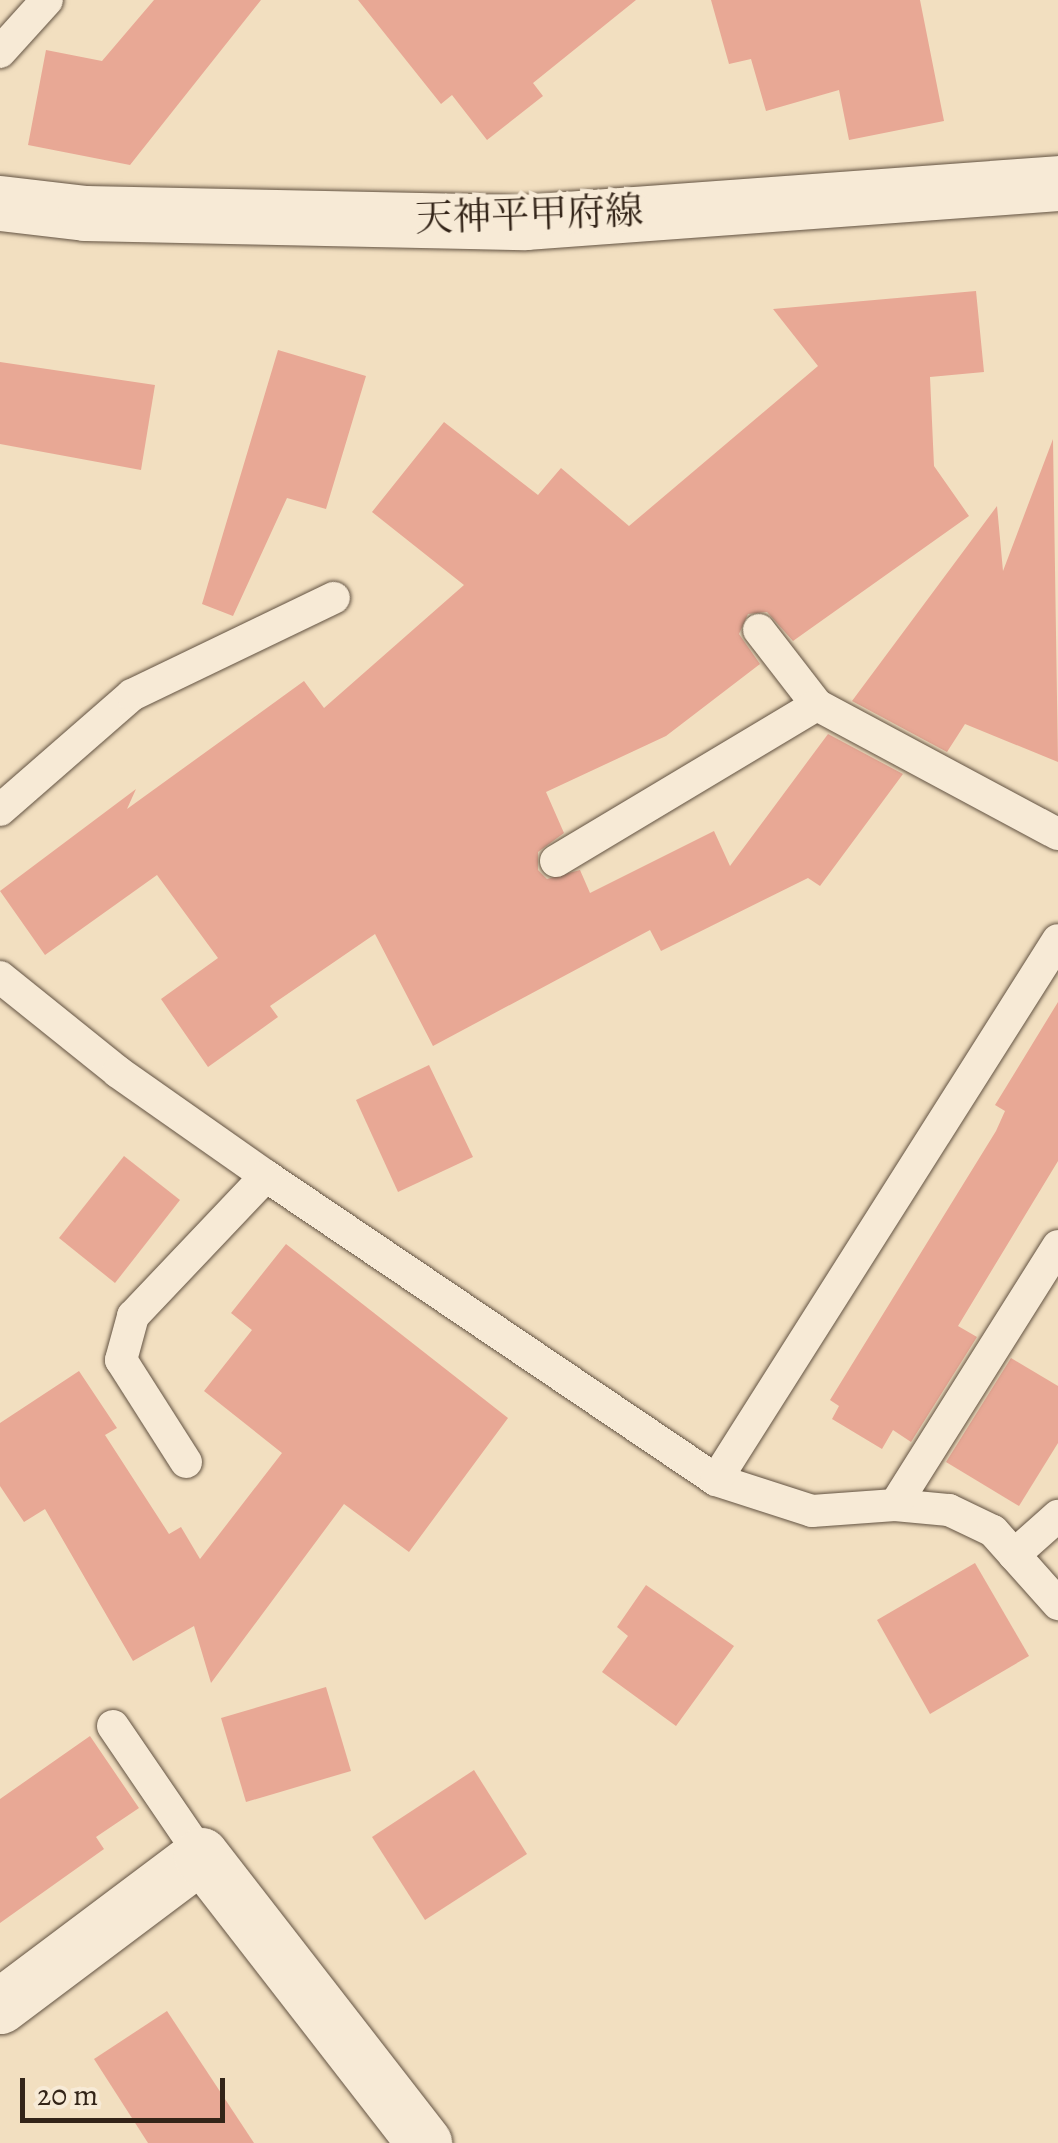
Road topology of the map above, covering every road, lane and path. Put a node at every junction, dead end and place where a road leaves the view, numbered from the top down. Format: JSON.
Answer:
{"nodes":[{"id":1,"x":47,"y":0,"type":"edge"},
{"id":2,"x":0,"y":52,"type":"edge"},
{"id":3,"x":1058,"y":183,"type":"edge"},
{"id":4,"x":0,"y":204,"type":"edge"},
{"id":5,"x":334,"y":598,"type":"dead end"},
{"id":6,"x":760,"y":630,"type":"dead end"},
{"id":7,"x":817,"y":705,"type":"junction"},
{"id":8,"x":0,"y":810,"type":"edge"},
{"id":9,"x":1058,"y":834,"type":"edge"},
{"id":10,"x":556,"y":861,"type":"dead end"},
{"id":11,"x":1058,"y":940,"type":"edge"},
{"id":12,"x":0,"y":977,"type":"edge"},
{"id":13,"x":266,"y":1176,"type":"junction"},
{"id":14,"x":1058,"y":1246,"type":"edge"},
{"id":15,"x":186,"y":1462,"type":"dead end"},
{"id":16,"x":716,"y":1480,"type":"junction"},
{"id":17,"x":895,"y":1506,"type":"junction"},
{"id":18,"x":1058,"y":1516,"type":"edge"},
{"id":19,"x":1014,"y":1555,"type":"junction"},
{"id":20,"x":1058,"y":1604,"type":"edge"},
{"id":21,"x":113,"y":1726,"type":"dead end"},
{"id":22,"x":202,"y":1855,"type":"junction"},
{"id":23,"x":0,"y":2006,"type":"edge"},
{"id":24,"x":424,"y":2143,"type":"edge"}],
"edges":[{"from":1,"to":2,"type":"lane"},
{"from":3,"to":4,"type":"main road","name":"天神平甲府線"},
{"from":5,"to":8,"type":"lane"},
{"from":6,"to":7,"type":"lane"},
{"from":7,"to":9,"type":"lane"},
{"from":7,"to":10,"type":"lane"},
{"from":11,"to":16,"type":"lane"},
{"from":12,"to":13,"type":"lane"},
{"from":13,"to":15,"type":"lane"},
{"from":13,"to":16,"type":"lane"},
{"from":14,"to":17,"type":"lane"},
{"from":16,"to":17,"type":"lane"},
{"from":17,"to":19,"type":"lane"},
{"from":18,"to":19,"type":"lane"},
{"from":19,"to":20,"type":"lane"},
{"from":21,"to":22,"type":"lane"},
{"from":22,"to":23,"type":"main road"},
{"from":22,"to":24,"type":"main road"}]}
